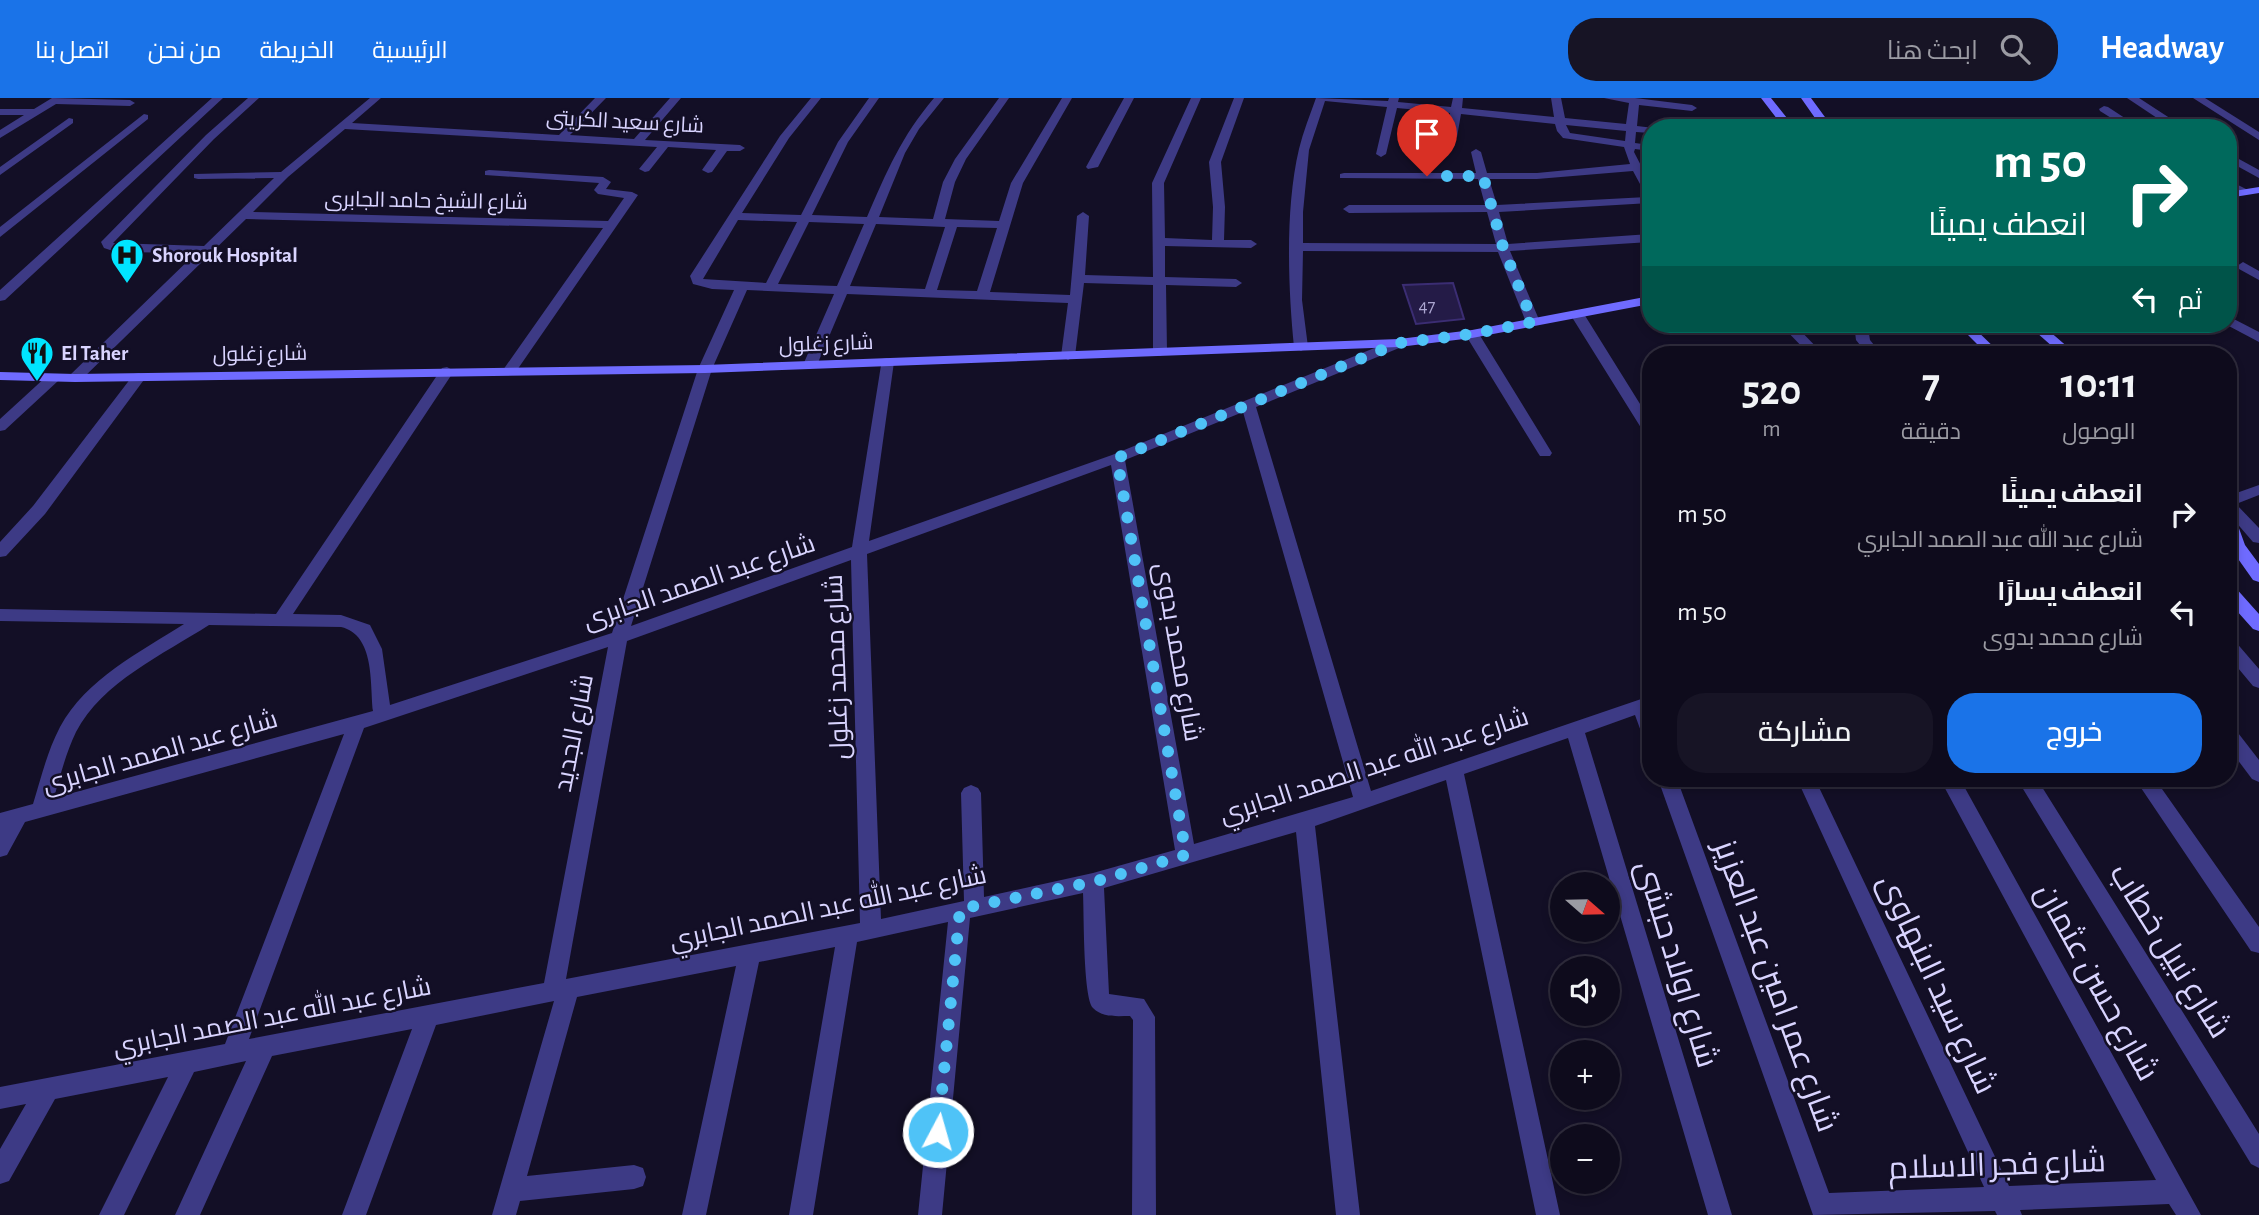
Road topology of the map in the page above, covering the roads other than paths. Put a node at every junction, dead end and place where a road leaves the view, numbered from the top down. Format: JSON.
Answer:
{"nodes":[{"id":1,"x":218,"y":98,"type":"edge"},
{"id":2,"x":254,"y":98,"type":"edge"},
{"id":3,"x":376,"y":98,"type":"edge"},
{"id":4,"x":601,"y":98,"type":"edge"},
{"id":5,"x":676,"y":98,"type":"edge"},
{"id":6,"x":816,"y":98,"type":"edge"},
{"id":7,"x":874,"y":98,"type":"edge"},
{"id":8,"x":939,"y":98,"type":"edge"},
{"id":9,"x":1004,"y":98,"type":"edge"},
{"id":10,"x":1067,"y":98,"type":"edge"},
{"id":11,"x":1129,"y":98,"type":"edge"},
{"id":12,"x":1196,"y":98,"type":"edge"},
{"id":13,"x":1239,"y":98,"type":"edge"},
{"id":14,"x":1321,"y":98,"type":"edge"},
{"id":15,"x":1327,"y":98,"type":"edge"},
{"id":16,"x":1458,"y":98,"type":"edge"},
{"id":17,"x":1556,"y":98,"type":"edge"},
{"id":18,"x":1609,"y":98,"type":"edge"},
{"id":19,"x":1766,"y":98,"type":"edge"},
{"id":20,"x":1806,"y":98,"type":"edge"},
{"id":21,"x":2132,"y":98,"type":"edge"},
{"id":22,"x":2198,"y":98,"type":"edge"},
{"id":23,"x":57,"y":99,"type":"edge"},
{"id":24,"x":1634,"y":101,"type":"junction"},
{"id":25,"x":1392,"y":102,"type":"edge"},
{"id":26,"x":130,"y":103,"type":"dead end"},
{"id":27,"x":1692,"y":108,"type":"dead end"},
{"id":28,"x":2104,"y":109,"type":"dead end"},
{"id":29,"x":1454,"y":111,"type":"junction"},
{"id":30,"x":0,"y":112,"type":"edge"},
{"id":31,"x":36,"y":112,"type":"junction"},
{"id":32,"x":144,"y":117,"type":"dead end"},
{"id":33,"x":1783,"y":119,"type":"edge"},
{"id":34,"x":1821,"y":119,"type":"edge"},
{"id":35,"x":2120,"y":119,"type":"edge"},
{"id":36,"x":2162,"y":119,"type":"edge"},
{"id":37,"x":2231,"y":119,"type":"edge"},
{"id":38,"x":69,"y":121,"type":"dead end"},
{"id":39,"x":1560,"y":121,"type":"junction"},
{"id":40,"x":2237,"y":123,"type":"edge"},
{"id":41,"x":14,"y":126,"type":"junction"},
{"id":42,"x":340,"y":126,"type":"junction"},
{"id":43,"x":0,"y":127,"type":"edge"},
{"id":44,"x":1631,"y":128,"type":"junction"},
{"id":45,"x":1642,"y":129,"type":"edge"},
{"id":46,"x":0,"y":135,"type":"edge"},
{"id":47,"x":1452,"y":137,"type":"dead end"},
{"id":48,"x":2259,"y":137,"type":"edge"},
{"id":49,"x":562,"y":138,"type":"junction"},
{"id":50,"x":638,"y":142,"type":"junction"},
{"id":51,"x":665,"y":144,"type":"junction"},
{"id":52,"x":1629,"y":145,"type":"junction"},
{"id":53,"x":724,"y":147,"type":"junction"},
{"id":54,"x":1642,"y":147,"type":"edge"},
{"id":55,"x":740,"y":148,"type":"dead end"},
{"id":56,"x":1476,"y":152,"type":"dead end"},
{"id":57,"x":1381,"y":154,"type":"dead end"},
{"id":58,"x":715,"y":159,"type":"junction"},
{"id":59,"x":728,"y":160,"type":"dead end"},
{"id":60,"x":2237,"y":162,"type":"edge"},
{"id":61,"x":1092,"y":167,"type":"dead end"},
{"id":62,"x":1635,"y":167,"type":"junction"},
{"id":63,"x":645,"y":169,"type":"dead end"},
{"id":64,"x":708,"y":170,"type":"dead end"},
{"id":65,"x":0,"y":172,"type":"edge"},
{"id":66,"x":489,"y":173,"type":"dead end"},
{"id":67,"x":284,"y":175,"type":"junction"},
{"id":68,"x":2259,"y":175,"type":"edge"},
{"id":69,"x":198,"y":176,"type":"dead end"},
{"id":70,"x":1344,"y":176,"type":"dead end"},
{"id":71,"x":1483,"y":176,"type":"junction"},
{"id":72,"x":1642,"y":180,"type":"edge"},
{"id":73,"x":2237,"y":188,"type":"edge"},
{"id":74,"x":2259,"y":190,"type":"edge"},
{"id":75,"x":2244,"y":192,"type":"junction"},
{"id":76,"x":2237,"y":193,"type":"edge"},
{"id":77,"x":1642,"y":202,"type":"edge"},
{"id":78,"x":1349,"y":209,"type":"dead end"},
{"id":79,"x":1492,"y":210,"type":"junction"},
{"id":80,"x":241,"y":215,"type":"junction"},
{"id":81,"x":734,"y":216,"type":"junction"},
{"id":82,"x":1083,"y":216,"type":"dead end"},
{"id":83,"x":804,"y":218,"type":"junction"},
{"id":84,"x":873,"y":221,"type":"junction"},
{"id":85,"x":938,"y":223,"type":"junction"},
{"id":86,"x":952,"y":223,"type":"junction"},
{"id":87,"x":610,"y":225,"type":"junction"},
{"id":88,"x":1003,"y":225,"type":"junction"},
{"id":89,"x":0,"y":233,"type":"edge"},
{"id":90,"x":1642,"y":238,"type":"edge"},
{"id":91,"x":1159,"y":242,"type":"junction"},
{"id":92,"x":1217,"y":243,"type":"junction"},
{"id":93,"x":1251,"y":244,"type":"dead end"},
{"id":94,"x":1296,"y":247,"type":"junction"},
{"id":95,"x":1503,"y":247,"type":"junction"},
{"id":96,"x":205,"y":250,"type":"junction"},
{"id":97,"x":2243,"y":266,"type":"dead end"},
{"id":98,"x":2259,"y":276,"type":"edge"},
{"id":99,"x":1078,"y":279,"type":"junction"},
{"id":100,"x":1158,"y":281,"type":"junction"},
{"id":101,"x":1237,"y":283,"type":"dead end"},
{"id":102,"x":743,"y":286,"type":"junction"},
{"id":103,"x":770,"y":288,"type":"junction"},
{"id":104,"x":844,"y":290,"type":"junction"},
{"id":105,"x":930,"y":293,"type":"junction"},
{"id":106,"x":982,"y":296,"type":"junction"},
{"id":107,"x":0,"y":297,"type":"edge"},
{"id":108,"x":1076,"y":299,"type":"junction"},
{"id":109,"x":1642,"y":302,"type":"edge"},
{"id":110,"x":1577,"y":314,"type":"junction"},
{"id":111,"x":1533,"y":322,"type":"junction"},
{"id":112,"x":2237,"y":325,"type":"edge"},
{"id":113,"x":1796,"y":333,"type":"edge"},
{"id":114,"x":1972,"y":333,"type":"edge"},
{"id":115,"x":2044,"y":333,"type":"edge"},
{"id":116,"x":1472,"y":334,"type":"junction"},
{"id":117,"x":2259,"y":338,"type":"edge"},
{"id":118,"x":1399,"y":343,"type":"junction"},
{"id":119,"x":1808,"y":346,"type":"edge"},
{"id":120,"x":1986,"y":346,"type":"edge"},
{"id":121,"x":2059,"y":346,"type":"edge"},
{"id":122,"x":1301,"y":347,"type":"junction"},
{"id":123,"x":1160,"y":352,"type":"junction"},
{"id":124,"x":1068,"y":356,"type":"junction"},
{"id":125,"x":887,"y":362,"type":"junction"},
{"id":126,"x":810,"y":365,"type":"junction"},
{"id":127,"x":705,"y":369,"type":"junction"},
{"id":128,"x":510,"y":370,"type":"junction"},
{"id":129,"x":447,"y":371,"type":"junction"},
{"id":130,"x":0,"y":376,"type":"edge"},
{"id":131,"x":53,"y":377,"type":"junction"},
{"id":132,"x":139,"y":377,"type":"junction"},
{"id":133,"x":75,"y":378,"type":"junction"},
{"id":134,"x":1248,"y":405,"type":"junction"},
{"id":135,"x":1642,"y":418,"type":"edge"},
{"id":136,"x":0,"y":427,"type":"edge"},
{"id":137,"x":1545,"y":453,"type":"dead end"},
{"id":138,"x":1117,"y":458,"type":"junction"},
{"id":139,"x":2259,"y":490,"type":"edge"},
{"id":140,"x":2237,"y":499,"type":"edge"},
{"id":141,"x":2237,"y":513,"type":"edge"},
{"id":142,"x":2259,"y":538,"type":"edge"},
{"id":143,"x":2237,"y":546,"type":"edge"},
{"id":144,"x":0,"y":552,"type":"edge"},
{"id":145,"x":859,"y":552,"type":"junction"},
{"id":146,"x":2259,"y":576,"type":"edge"},
{"id":147,"x":2237,"y":600,"type":"edge"},
{"id":148,"x":0,"y":615,"type":"edge"},
{"id":149,"x":207,"y":618,"type":"junction"},
{"id":150,"x":280,"y":621,"type":"junction"},
{"id":151,"x":2259,"y":625,"type":"edge"},
{"id":152,"x":619,"y":637,"type":"junction"},
{"id":153,"x":2237,"y":655,"type":"edge"},
{"id":154,"x":2259,"y":681,"type":"edge"},
{"id":155,"x":1642,"y":706,"type":"edge"},
{"id":156,"x":382,"y":714,"type":"junction"},
{"id":157,"x":357,"y":723,"type":"junction"},
{"id":158,"x":1575,"y":731,"type":"junction"},
{"id":159,"x":2237,"y":746,"type":"edge"},
{"id":160,"x":1454,"y":771,"type":"junction"},
{"id":161,"x":2259,"y":774,"type":"edge"},
{"id":162,"x":1670,"y":787,"type":"edge"},
{"id":163,"x":1810,"y":787,"type":"edge"},
{"id":164,"x":1954,"y":787,"type":"edge"},
{"id":165,"x":2032,"y":787,"type":"edge"},
{"id":166,"x":2151,"y":787,"type":"edge"},
{"id":167,"x":971,"y":793,"type":"dead end"},
{"id":168,"x":1364,"y":801,"type":"junction"},
{"id":169,"x":40,"y":811,"type":"junction"},
{"id":170,"x":9,"y":819,"type":"edge"},
{"id":171,"x":1304,"y":821,"type":"junction"},
{"id":172,"x":0,"y":849,"type":"edge"},
{"id":173,"x":1186,"y":855,"type":"junction"},
{"id":174,"x":1093,"y":882,"type":"junction"},
{"id":175,"x":967,"y":908,"type":"junction"},
{"id":176,"x":871,"y":930,"type":"junction"},
{"id":177,"x":848,"y":935,"type":"junction"},
{"id":178,"x":2259,"y":944,"type":"edge"},
{"id":179,"x":750,"y":953,"type":"junction"},
{"id":180,"x":561,"y":990,"type":"junction"},
{"id":181,"x":428,"y":1015,"type":"junction"},
{"id":182,"x":265,"y":1046,"type":"junction"},
{"id":183,"x":233,"y":1053,"type":"junction"},
{"id":184,"x":187,"y":1062,"type":"junction"},
{"id":185,"x":48,"y":1088,"type":"junction"},
{"id":186,"x":0,"y":1098,"type":"edge"},
{"id":187,"x":2259,"y":1156,"type":"edge"},
{"id":188,"x":0,"y":1172,"type":"edge"},
{"id":189,"x":634,"y":1177,"type":"dead end"},
{"id":190,"x":511,"y":1190,"type":"junction"},
{"id":191,"x":2176,"y":1191,"type":"junction"},
{"id":192,"x":2006,"y":1207,"type":"edge"},
{"id":193,"x":1823,"y":1210,"type":"edge"},
{"id":194,"x":111,"y":1215,"type":"edge"},
{"id":195,"x":187,"y":1215,"type":"edge"},
{"id":196,"x":354,"y":1215,"type":"edge"},
{"id":197,"x":504,"y":1215,"type":"edge"},
{"id":198,"x":694,"y":1215,"type":"edge"},
{"id":199,"x":802,"y":1215,"type":"edge"},
{"id":200,"x":930,"y":1215,"type":"edge"},
{"id":201,"x":1144,"y":1215,"type":"edge"},
{"id":202,"x":1348,"y":1215,"type":"edge"},
{"id":203,"x":1548,"y":1215,"type":"edge"},
{"id":204,"x":1720,"y":1215,"type":"edge"},
{"id":205,"x":2189,"y":1215,"type":"edge"}],
"edges":[{"from":1,"to":107,"type":"street"},
{"from":2,"to":96,"type":"street"},
{"from":3,"to":42,"type":"street"},
{"from":4,"to":49,"type":"street"},
{"from":5,"to":50,"type":"street"},
{"from":6,"to":81,"type":"street"},
{"from":7,"to":83,"type":"street"},
{"from":8,"to":84,"type":"street"},
{"from":9,"to":85,"type":"street"},
{"from":10,"to":88,"type":"street"},
{"from":11,"to":61,"type":"street"},
{"from":12,"to":91,"type":"street"},
{"from":13,"to":92,"type":"street"},
{"from":14,"to":94,"type":"street"},
{"from":15,"to":25,"type":"street"},
{"from":16,"to":29,"type":"street"},
{"from":17,"to":39,"type":"street"},
{"from":18,"to":24,"type":"street"},
{"from":19,"to":33,"type":"street"},
{"from":20,"to":34,"type":"street"},
{"from":21,"to":36,"type":"street"},
{"from":22,"to":37,"type":"street"},
{"from":23,"to":26,"type":"street"},
{"from":23,"to":31,"type":"street"},
{"from":24,"to":27,"type":"street"},
{"from":24,"to":44,"type":"street"},
{"from":25,"to":29,"type":"street"},
{"from":25,"to":57,"type":"street"},
{"from":28,"to":35,"type":"street"},
{"from":29,"to":39,"type":"street"},
{"from":29,"to":47,"type":"street"},
{"from":30,"to":31,"type":"street"},
{"from":31,"to":41,"type":"street"},
{"from":32,"to":89,"type":"street"},
{"from":38,"to":65,"type":"street"},
{"from":39,"to":44,"type":"street"},
{"from":39,"to":52,"type":"street"},
{"from":40,"to":48,"type":"street"},
{"from":41,"to":43,"type":"street"},
{"from":41,"to":46,"type":"street"},
{"from":42,"to":49,"type":"street","name":"شارع سعيد الكريتى"},
{"from":42,"to":67,"type":"street"},
{"from":44,"to":45,"type":"street"},
{"from":44,"to":52,"type":"street"},
{"from":49,"to":50,"type":"street","name":"شارع سعيد الكريتى"},
{"from":50,"to":51,"type":"street","name":"شارع سعيد الكريتى"},
{"from":51,"to":53,"type":"street","name":"شارع سعيد الكريتى"},
{"from":51,"to":63,"type":"street"},
{"from":52,"to":54,"type":"street"},
{"from":52,"to":62,"type":"street"},
{"from":53,"to":55,"type":"street","name":"شارع سعيد الكريتى"},
{"from":53,"to":58,"type":"street"},
{"from":56,"to":71,"type":"street"},
{"from":58,"to":59,"type":"street"},
{"from":58,"to":64,"type":"street"},
{"from":60,"to":68,"type":"street"},
{"from":62,"to":71,"type":"street"},
{"from":62,"to":72,"type":"street"},
{"from":66,"to":87,"type":"street"},
{"from":67,"to":69,"type":"street"},
{"from":67,"to":80,"type":"street"},
{"from":70,"to":71,"type":"street"},
{"from":71,"to":79,"type":"street"},
{"from":73,"to":75,"type":"street"},
{"from":74,"to":75,"type":"street"},
{"from":75,"to":76,"type":"street"},
{"from":77,"to":79,"type":"street"},
{"from":78,"to":79,"type":"street"},
{"from":79,"to":95,"type":"street"},
{"from":80,"to":87,"type":"street","name":"شارع الشيخ حامد الجابرى"},
{"from":80,"to":96,"type":"street"},
{"from":81,"to":83,"type":"street"},
{"from":81,"to":102,"type":"street"},
{"from":82,"to":99,"type":"street"},
{"from":83,"to":84,"type":"street"},
{"from":83,"to":103,"type":"street"},
{"from":84,"to":85,"type":"street"},
{"from":84,"to":104,"type":"street"},
{"from":85,"to":86,"type":"street"},
{"from":86,"to":88,"type":"street"},
{"from":86,"to":105,"type":"street"},
{"from":87,"to":128,"type":"street"},
{"from":88,"to":106,"type":"street"},
{"from":90,"to":95,"type":"street"},
{"from":91,"to":92,"type":"street"},
{"from":91,"to":100,"type":"street"},
{"from":92,"to":93,"type":"street"},
{"from":94,"to":95,"type":"street"},
{"from":94,"to":122,"type":"street"},
{"from":95,"to":111,"type":"street"},
{"from":96,"to":133,"type":"street"},
{"from":97,"to":98,"type":"street"},
{"from":99,"to":100,"type":"street"},
{"from":99,"to":108,"type":"street"},
{"from":100,"to":101,"type":"street"},
{"from":100,"to":123,"type":"street"},
{"from":102,"to":103,"type":"street"},
{"from":102,"to":127,"type":"street","name":"شارع الجديد"},
{"from":103,"to":104,"type":"street"},
{"from":104,"to":105,"type":"street"},
{"from":104,"to":126,"type":"street"},
{"from":105,"to":106,"type":"street"},
{"from":106,"to":108,"type":"street"},
{"from":108,"to":124,"type":"street"},
{"from":109,"to":110,"type":"street","name":"شارع زغلول"},
{"from":110,"to":111,"type":"street","name":"شارع زغلول"},
{"from":110,"to":135,"type":"street"},
{"from":111,"to":116,"type":"street","name":"شارع زغلول"},
{"from":112,"to":117,"type":"street"},
{"from":113,"to":119,"type":"street"},
{"from":114,"to":120,"type":"street"},
{"from":115,"to":121,"type":"street"},
{"from":116,"to":118,"type":"street","name":"شارع زغلول"},
{"from":116,"to":137,"type":"street"},
{"from":118,"to":122,"type":"street","name":"شارع زغلول"},
{"from":118,"to":134,"type":"street","name":"شارع عبد الصمد الجابرى"},
{"from":122,"to":123,"type":"street","name":"شارع زغلول"},
{"from":123,"to":124,"type":"street","name":"شارع زغلول"},
{"from":124,"to":125,"type":"street","name":"شارع زغلول"},
{"from":125,"to":126,"type":"street","name":"شارع زغلول"},
{"from":125,"to":145,"type":"street","name":"شارع محمد زغلول"},
{"from":126,"to":127,"type":"street","name":"شارع زغلول"},
{"from":127,"to":128,"type":"street","name":"شارع زغلول"},
{"from":127,"to":152,"type":"street","name":"شارع الجديد"},
{"from":128,"to":129,"type":"street","name":"شارع زغلول"},
{"from":129,"to":132,"type":"street","name":"شارع زغلول"},
{"from":129,"to":150,"type":"street"},
{"from":130,"to":131,"type":"street","name":"شارع زغلول"},
{"from":131,"to":133,"type":"street","name":"شارع زغلول"},
{"from":131,"to":136,"type":"street"},
{"from":132,"to":133,"type":"street","name":"شارع زغلول"},
{"from":132,"to":144,"type":"street"},
{"from":134,"to":138,"type":"street","name":"شارع عبد الصمد الجابرى"},
{"from":134,"to":168,"type":"street"},
{"from":138,"to":145,"type":"street","name":"شارع عبد الصمد الجابرى"},
{"from":138,"to":173,"type":"street","name":"شارع محمد بدوى"},
{"from":139,"to":140,"type":"street"},
{"from":141,"to":142,"type":"street"},
{"from":143,"to":146,"type":"street"},
{"from":145,"to":152,"type":"street","name":"شارع عبد الصمد الجابرى"},
{"from":145,"to":176,"type":"street","name":"شارع محمد زغلول"},
{"from":147,"to":151,"type":"street"},
{"from":148,"to":149,"type":"street"},
{"from":149,"to":150,"type":"street"},
{"from":149,"to":169,"type":"street"},
{"from":150,"to":156,"type":"street"},
{"from":152,"to":156,"type":"street","name":"شارع عبد الصمد الجابرى"},
{"from":152,"to":180,"type":"street","name":"شارع الجديد"},
{"from":153,"to":154,"type":"street"},
{"from":155,"to":158,"type":"street","name":"شارع عبد الله عبد الصمد الجابري"},
{"from":156,"to":157,"type":"street","name":"شارع عبد الصمد الجابرى"},
{"from":157,"to":169,"type":"street","name":"شارع عبد الصمد الجابرى"},
{"from":157,"to":183,"type":"street"},
{"from":158,"to":160,"type":"street","name":"شارع عبد الله عبد الصمد الجابري"},
{"from":158,"to":204,"type":"street","name":"شارع اولاد حبشى"},
{"from":159,"to":161,"type":"street"},
{"from":160,"to":168,"type":"street","name":"شارع عبد الله عبد الصمد الجابري"},
{"from":160,"to":203,"type":"street"},
{"from":162,"to":193,"type":"street","name":"شارع عمر امين عبد العزيز"},
{"from":163,"to":192,"type":"street","name":"شارع سيد البنهاوى"},
{"from":164,"to":191,"type":"street","name":"شارع حسن عثمان"},
{"from":165,"to":187,"type":"street","name":"شارع نبيل خطاب"},
{"from":166,"to":178,"type":"street"},
{"from":167,"to":175,"type":"street"},
{"from":168,"to":171,"type":"street","name":"شارع عبد الله عبد الصمد الجابري"},
{"from":169,"to":170,"type":"street","name":"شارع عبد الصمد الجابرى"},
{"from":170,"to":172,"type":"street"},
{"from":171,"to":173,"type":"street","name":"شارع عبد الله عبد الصمد الجابري"},
{"from":171,"to":202,"type":"street"},
{"from":173,"to":174,"type":"street","name":"شارع عبد الله عبد الصمد الجابري"},
{"from":174,"to":175,"type":"street","name":"شارع عبد الله عبد الصمد الجابري"},
{"from":174,"to":201,"type":"street"},
{"from":175,"to":176,"type":"street","name":"شارع عبد الله عبد الصمد الجابري"},
{"from":175,"to":200,"type":"street"},
{"from":176,"to":177,"type":"street","name":"شارع عبد الله عبد الصمد الجابري"},
{"from":177,"to":179,"type":"street","name":"شارع عبد الله عبد الصمد الجابري"},
{"from":177,"to":199,"type":"street"},
{"from":179,"to":180,"type":"street","name":"شارع عبد الله عبد الصمد الجابري"},
{"from":179,"to":198,"type":"street"},
{"from":180,"to":181,"type":"street","name":"شارع عبد الله عبد الصمد الجابري"},
{"from":180,"to":190,"type":"street","name":"شارع الجديد"},
{"from":181,"to":182,"type":"street","name":"شارع عبد الله عبد الصمد الجابري"},
{"from":181,"to":196,"type":"street"},
{"from":182,"to":183,"type":"street","name":"شارع عبد الله عبد الصمد الجابري"},
{"from":182,"to":195,"type":"street"},
{"from":183,"to":184,"type":"street","name":"شارع عبد الله عبد الصمد الجابري"},
{"from":184,"to":185,"type":"street","name":"شارع عبد الله عبد الصمد الجابري"},
{"from":184,"to":194,"type":"street"},
{"from":185,"to":186,"type":"street","name":"شارع عبد الله عبد الصمد الجابري"},
{"from":185,"to":188,"type":"street"},
{"from":189,"to":190,"type":"street"},
{"from":190,"to":197,"type":"street","name":"شارع الجديد"},
{"from":191,"to":192,"type":"street","name":"شارع فجر الاسلام"},
{"from":191,"to":205,"type":"street","name":"شارع حسن عثمان"},
{"from":192,"to":193,"type":"street","name":"شارع فجر الاسلام"}]}
